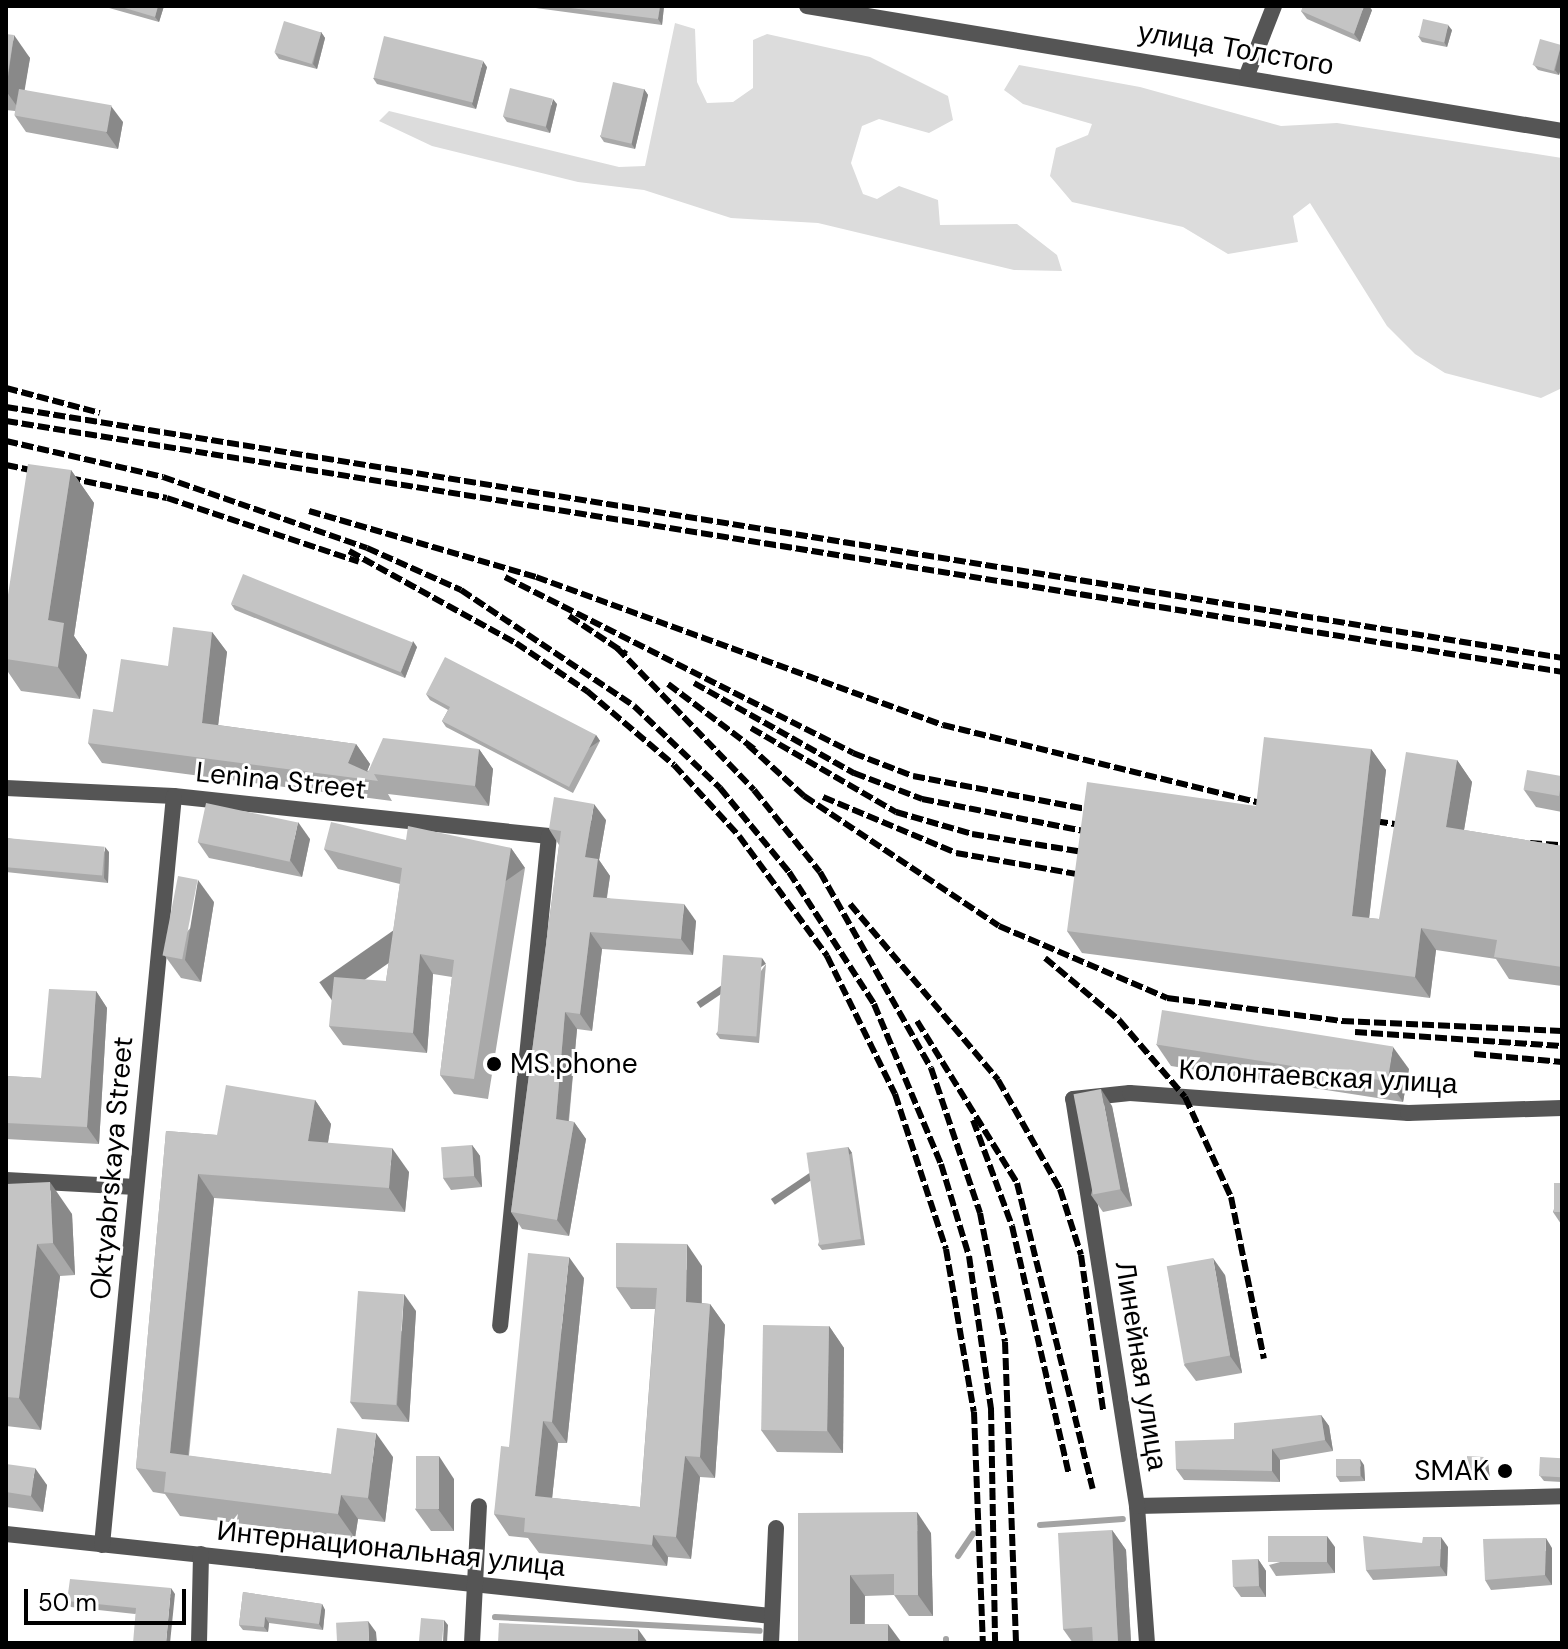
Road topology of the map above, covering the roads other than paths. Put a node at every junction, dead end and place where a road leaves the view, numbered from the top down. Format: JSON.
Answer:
{"nodes":[{"id":1,"x":807,"y":6,"type":"edge"},
{"id":2,"x":1274,"y":6,"type":"edge"},
{"id":3,"x":1247,"y":75,"type":"junction"},
{"id":4,"x":1562,"y":131,"type":"edge"},
{"id":5,"x":6,"y":788,"type":"edge"},
{"id":6,"x":174,"y":796,"type":"junction"},
{"id":7,"x":1073,"y":1099,"type":"joint"},
{"id":8,"x":1562,"y":1108,"type":"edge"},
{"id":9,"x":6,"y":1180,"type":"edge"},
{"id":10,"x":136,"y":1187,"type":"junction"},
{"id":11,"x":500,"y":1326,"type":"dead end"},
{"id":12,"x":1562,"y":1496,"type":"edge"},
{"id":13,"x":479,"y":1506,"type":"dead end"},
{"id":14,"x":1137,"y":1506,"type":"junction"},
{"id":15,"x":776,"y":1528,"type":"dead end"},
{"id":16,"x":6,"y":1534,"type":"edge"},
{"id":17,"x":102,"y":1545,"type":"junction"},
{"id":18,"x":201,"y":1554,"type":"junction"},
{"id":19,"x":472,"y":1583,"type":"junction"},
{"id":20,"x":771,"y":1616,"type":"junction"},
{"id":21,"x":199,"y":1643,"type":"edge"},
{"id":22,"x":472,"y":1643,"type":"edge"},
{"id":23,"x":771,"y":1643,"type":"edge"},
{"id":24,"x":1147,"y":1643,"type":"edge"}],
"edges":[{"from":1,"to":3,"type":"street","name":"улица Толстого"},
{"from":2,"to":3,"type":"street"},
{"from":3,"to":4,"type":"street","name":"улица Толстого"},
{"from":5,"to":6,"type":"street","name":"Lenina Street"},
{"from":6,"to":10,"type":"street","name":"Oktyabrskaya Street"},
{"from":6,"to":11,"type":"street","name":"Lenina Street"},
{"from":7,"to":8,"type":"street","name":"Колонтаевская улица"},
{"from":7,"to":14,"type":"street","name":"Линейная улица"},
{"from":9,"to":10,"type":"street"},
{"from":10,"to":17,"type":"street","name":"Oktyabrskaya Street"},
{"from":12,"to":14,"type":"street"},
{"from":13,"to":19,"type":"street"},
{"from":14,"to":24,"type":"street","name":"Линейная улица"},
{"from":15,"to":20,"type":"street"},
{"from":16,"to":17,"type":"street","name":"Интернациональная улица"},
{"from":17,"to":18,"type":"street","name":"Интернациональная улица"},
{"from":18,"to":19,"type":"street","name":"Интернациональная улица"},
{"from":18,"to":21,"type":"street"},
{"from":19,"to":20,"type":"street","name":"Интернациональная улица"},
{"from":19,"to":22,"type":"street"},
{"from":20,"to":23,"type":"street"}]}
